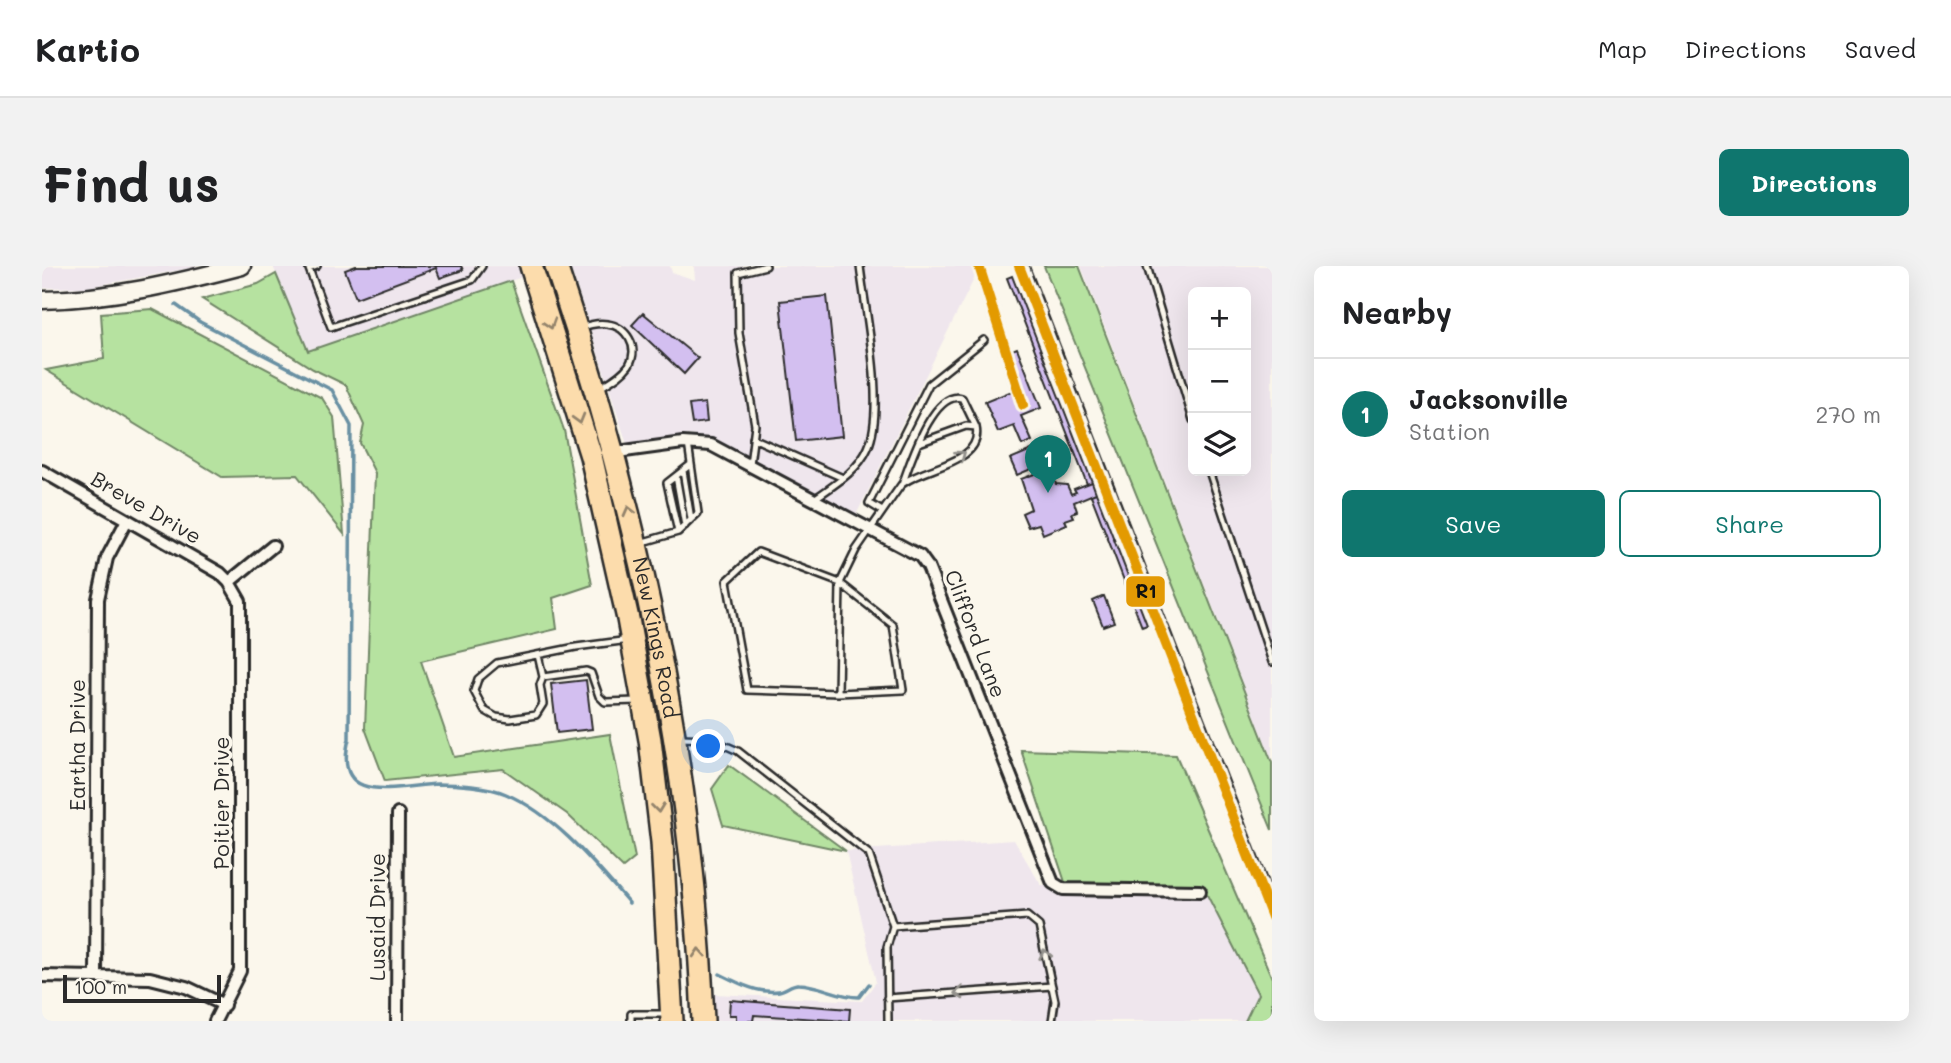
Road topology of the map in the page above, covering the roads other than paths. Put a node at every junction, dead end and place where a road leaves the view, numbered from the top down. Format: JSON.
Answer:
{"nodes":[{"id":1,"x":242,"y":266,"type":"edge"},
{"id":2,"x":317,"y":266,"type":"edge"},
{"id":3,"x":482,"y":266,"type":"edge"},
{"id":4,"x":531,"y":266,"type":"edge"},
{"id":5,"x":556,"y":266,"type":"edge"},
{"id":6,"x":766,"y":266,"type":"edge"},
{"id":7,"x":860,"y":266,"type":"edge"},
{"id":8,"x":1147,"y":266,"type":"edge"},
{"id":9,"x":309,"y":268,"type":"edge"},
{"id":10,"x":210,"y":270,"type":"edge"},
{"id":11,"x":42,"y":300,"type":"edge"},
{"id":12,"x":577,"y":329,"type":"junction"},
{"id":13,"x":984,"y":340,"type":"dead end"},
{"id":14,"x":596,"y":391,"type":"junction"},
{"id":15,"x":1191,"y":413,"type":"edge"},
{"id":16,"x":976,"y":426,"type":"junction"},
{"id":17,"x":753,"y":438,"type":"junction"},
{"id":18,"x":688,"y":443,"type":"junction"},
{"id":19,"x":919,"y":443,"type":"junction"},
{"id":20,"x":615,"y":453,"type":"junction"},
{"id":21,"x":591,"y":456,"type":"junction"},
{"id":22,"x":750,"y":464,"type":"junction"},
{"id":23,"x":690,"y":465,"type":"junction"},
{"id":24,"x":683,"y":470,"type":"junction"},
{"id":25,"x":42,"y":471,"type":"edge"},
{"id":26,"x":676,"y":476,"type":"junction"},
{"id":27,"x":1211,"y":476,"type":"edge"},
{"id":28,"x":842,"y":478,"type":"junction"},
{"id":29,"x":901,"y":485,"type":"junction"},
{"id":30,"x":814,"y":499,"type":"junction"},
{"id":31,"x":882,"y":511,"type":"junction"},
{"id":32,"x":691,"y":519,"type":"junction"},
{"id":33,"x":127,"y":520,"type":"junction"},
{"id":34,"x":685,"y":526,"type":"junction"},
{"id":35,"x":870,"y":528,"type":"junction"},
{"id":36,"x":678,"y":532,"type":"junction"},
{"id":37,"x":637,"y":544,"type":"junction"},
{"id":38,"x":274,"y":546,"type":"dead end"},
{"id":39,"x":229,"y":582,"type":"junction"},
{"id":40,"x":840,"y":583,"type":"junction"},
{"id":41,"x":632,"y":639,"type":"junction"},
{"id":42,"x":538,"y":655,"type":"junction"},
{"id":43,"x":1272,"y":662,"type":"edge"},
{"id":44,"x":543,"y":677,"type":"junction"},
{"id":45,"x":838,"y":693,"type":"junction"},
{"id":46,"x":642,"y":700,"type":"junction"},
{"id":47,"x":674,"y":738,"type":"junction"},
{"id":48,"x":650,"y":740,"type":"junction"},
{"id":49,"x":398,"y":814,"type":"dead end"},
{"id":50,"x":1200,"y":891,"type":"dead end"},
{"id":51,"x":893,"y":926,"type":"junction"},
{"id":52,"x":42,"y":976,"type":"edge"},
{"id":53,"x":96,"y":976,"type":"junction"},
{"id":54,"x":1052,"y":986,"type":"junction"},
{"id":55,"x":887,"y":998,"type":"junction"},
{"id":56,"x":224,"y":1005,"type":"junction"},
{"id":57,"x":672,"y":1018,"type":"edge"},
{"id":58,"x":215,"y":1021,"type":"edge"},
{"id":59,"x":397,"y":1021,"type":"edge"},
{"id":60,"x":631,"y":1021,"type":"edge"},
{"id":61,"x":703,"y":1021,"type":"edge"},
{"id":62,"x":888,"y":1021,"type":"edge"},
{"id":63,"x":1052,"y":1021,"type":"edge"}],
"edges":[{"from":1,"to":10,"type":"street"},
{"from":2,"to":9,"type":"lane"},
{"from":3,"to":9,"type":"lane"},
{"from":4,"to":21,"type":"highway","name":"New Kings Road","one_way":true},
{"from":5,"to":12,"type":"highway","name":"New Kings Road"},
{"from":6,"to":17,"type":"lane"},
{"from":7,"to":28,"type":"lane"},
{"from":8,"to":15,"type":"lane"},
{"from":10,"to":11,"type":"street"},
{"from":12,"to":14,"type":"highway","name":"New Kings Road"},
{"from":12,"to":14,"type":"lane"},
{"from":13,"to":31,"type":"lane"},
{"from":14,"to":20,"type":"highway","name":"New Kings Road"},
{"from":16,"to":19,"type":"lane"},
{"from":16,"to":19,"type":"lane"},
{"from":29,"to":16,"type":"lane","one_way":true},
{"from":17,"to":22,"type":"lane"},
{"from":17,"to":28,"type":"lane"},
{"from":18,"to":20,"type":"street","name":"Clifford Lane"},
{"from":18,"to":22,"type":"street","name":"Clifford Lane"},
{"from":18,"to":23,"type":"lane"},
{"from":19,"to":29,"type":"lane"},
{"from":20,"to":21,"type":"street","name":"Clifford Lane"},
{"from":37,"to":20,"type":"highway","name":"New Kings Road","one_way":true},
{"from":21,"to":41,"type":"highway","name":"New Kings Road"},
{"from":22,"to":30,"type":"street","name":"Clifford Lane"},
{"from":23,"to":24,"type":"lane"},
{"from":23,"to":32,"type":"lane"},
{"from":24,"to":26,"type":"lane"},
{"from":24,"to":32,"type":"lane"},
{"from":25,"to":33,"type":"street","name":"Breve Drive"},
{"from":26,"to":34,"type":"lane"},
{"from":26,"to":36,"type":"lane"},
{"from":27,"to":43,"type":"lane"},
{"from":28,"to":30,"type":"lane"},
{"from":29,"to":31,"type":"lane"},
{"from":30,"to":35,"type":"street","name":"Clifford Lane"},
{"from":31,"to":35,"type":"lane"},
{"from":32,"to":34,"type":"lane"},
{"from":33,"to":39,"type":"street","name":"Breve Drive"},
{"from":33,"to":53,"type":"street","name":"Eartha Drive"},
{"from":34,"to":36,"type":"lane"},
{"from":35,"to":40,"type":"lane"},
{"from":35,"to":50,"type":"street","name":"Clifford Lane"},
{"from":36,"to":37,"type":"lane"},
{"from":37,"to":47,"type":"highway","name":"New Kings Road"},
{"from":38,"to":39,"type":"street"},
{"from":39,"to":56,"type":"street","name":"Poitier Drive"},
{"from":40,"to":45,"type":"lane"},
{"from":40,"to":45,"type":"lane"},
{"from":40,"to":45,"type":"lane"},
{"from":41,"to":42,"type":"lane"},
{"from":41,"to":46,"type":"highway","name":"New Kings Road"},
{"from":42,"to":44,"type":"lane"},
{"from":42,"to":44,"type":"lane"},
{"from":44,"to":46,"type":"lane"},
{"from":46,"to":48,"type":"highway","name":"New Kings Road"},
{"from":47,"to":48,"type":"street"},
{"from":47,"to":51,"type":"lane"},
{"from":61,"to":47,"type":"highway","name":"New Kings Road","one_way":true},
{"from":48,"to":57,"type":"highway","name":"New Kings Road","one_way":true},
{"from":49,"to":59,"type":"street","name":"Lusaid Drive"},
{"from":54,"to":51,"type":"lane","one_way":true},
{"from":51,"to":55,"type":"lane"},
{"from":52,"to":53,"type":"street"},
{"from":53,"to":56,"type":"street"},
{"from":54,"to":55,"type":"lane","one_way":true},
{"from":54,"to":63,"type":"lane"},
{"from":55,"to":62,"type":"lane"},
{"from":56,"to":58,"type":"street","name":"Poitier Drive"},
{"from":57,"to":60,"type":"lane"}]}
